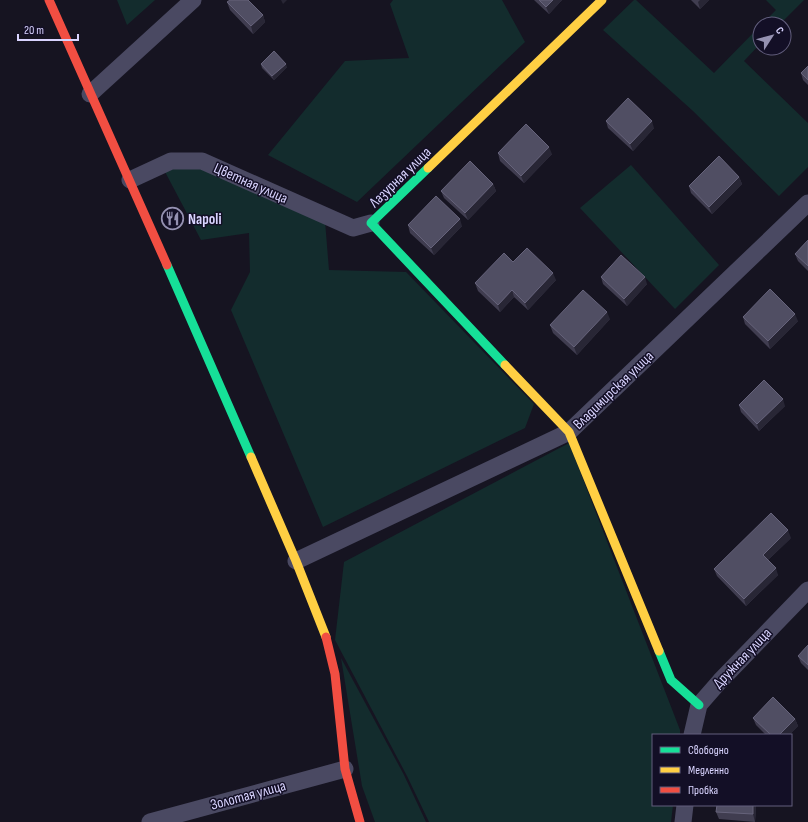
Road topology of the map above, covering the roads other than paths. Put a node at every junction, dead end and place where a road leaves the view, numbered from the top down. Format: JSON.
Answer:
{"nodes":[{"id":1,"x":49,"y":0,"type":"edge"},
{"id":2,"x":193,"y":0,"type":"edge"},
{"id":3,"x":602,"y":0,"type":"edge"},
{"id":4,"x":90,"y":94,"type":"junction"},
{"id":5,"x":130,"y":180,"type":"junction"},
{"id":6,"x":808,"y":203,"type":"edge"},
{"id":7,"x":372,"y":224,"type":"junction"},
{"id":8,"x":569,"y":432,"type":"junction"},
{"id":9,"x":296,"y":561,"type":"junction"},
{"id":10,"x":808,"y":590,"type":"edge"},
{"id":11,"x":699,"y":705,"type":"junction"},
{"id":12,"x":692,"y":734,"type":"edge"},
{"id":13,"x":345,"y":768,"type":"junction"},
{"id":14,"x":685,"y":806,"type":"edge"},
{"id":15,"x":150,"y":822,"type":"edge"},
{"id":16,"x":360,"y":822,"type":"edge"},
{"id":17,"x":683,"y":822,"type":"edge"}],
"edges":[{"from":1,"to":4,"type":"street"},
{"from":2,"to":4,"type":"street"},
{"from":3,"to":7,"type":"street","name":"Лазурная улица"},
{"from":4,"to":5,"type":"street"},
{"from":5,"to":7,"type":"street","name":"Цветная улица"},
{"from":5,"to":9,"type":"street"},
{"from":6,"to":8,"type":"street","name":"Владимирская улица"},
{"from":7,"to":8,"type":"street","name":"Лазурная улица"},
{"from":8,"to":9,"type":"street"},
{"from":8,"to":11,"type":"street","name":"Владимирская улица"},
{"from":9,"to":13,"type":"street"},
{"from":10,"to":11,"type":"street","name":"Дружная улица"},
{"from":11,"to":12,"type":"street","name":"Дружная улица"},
{"from":13,"to":15,"type":"street","name":"Золотая улица"},
{"from":13,"to":16,"type":"street"},
{"from":14,"to":17,"type":"street"}]}
